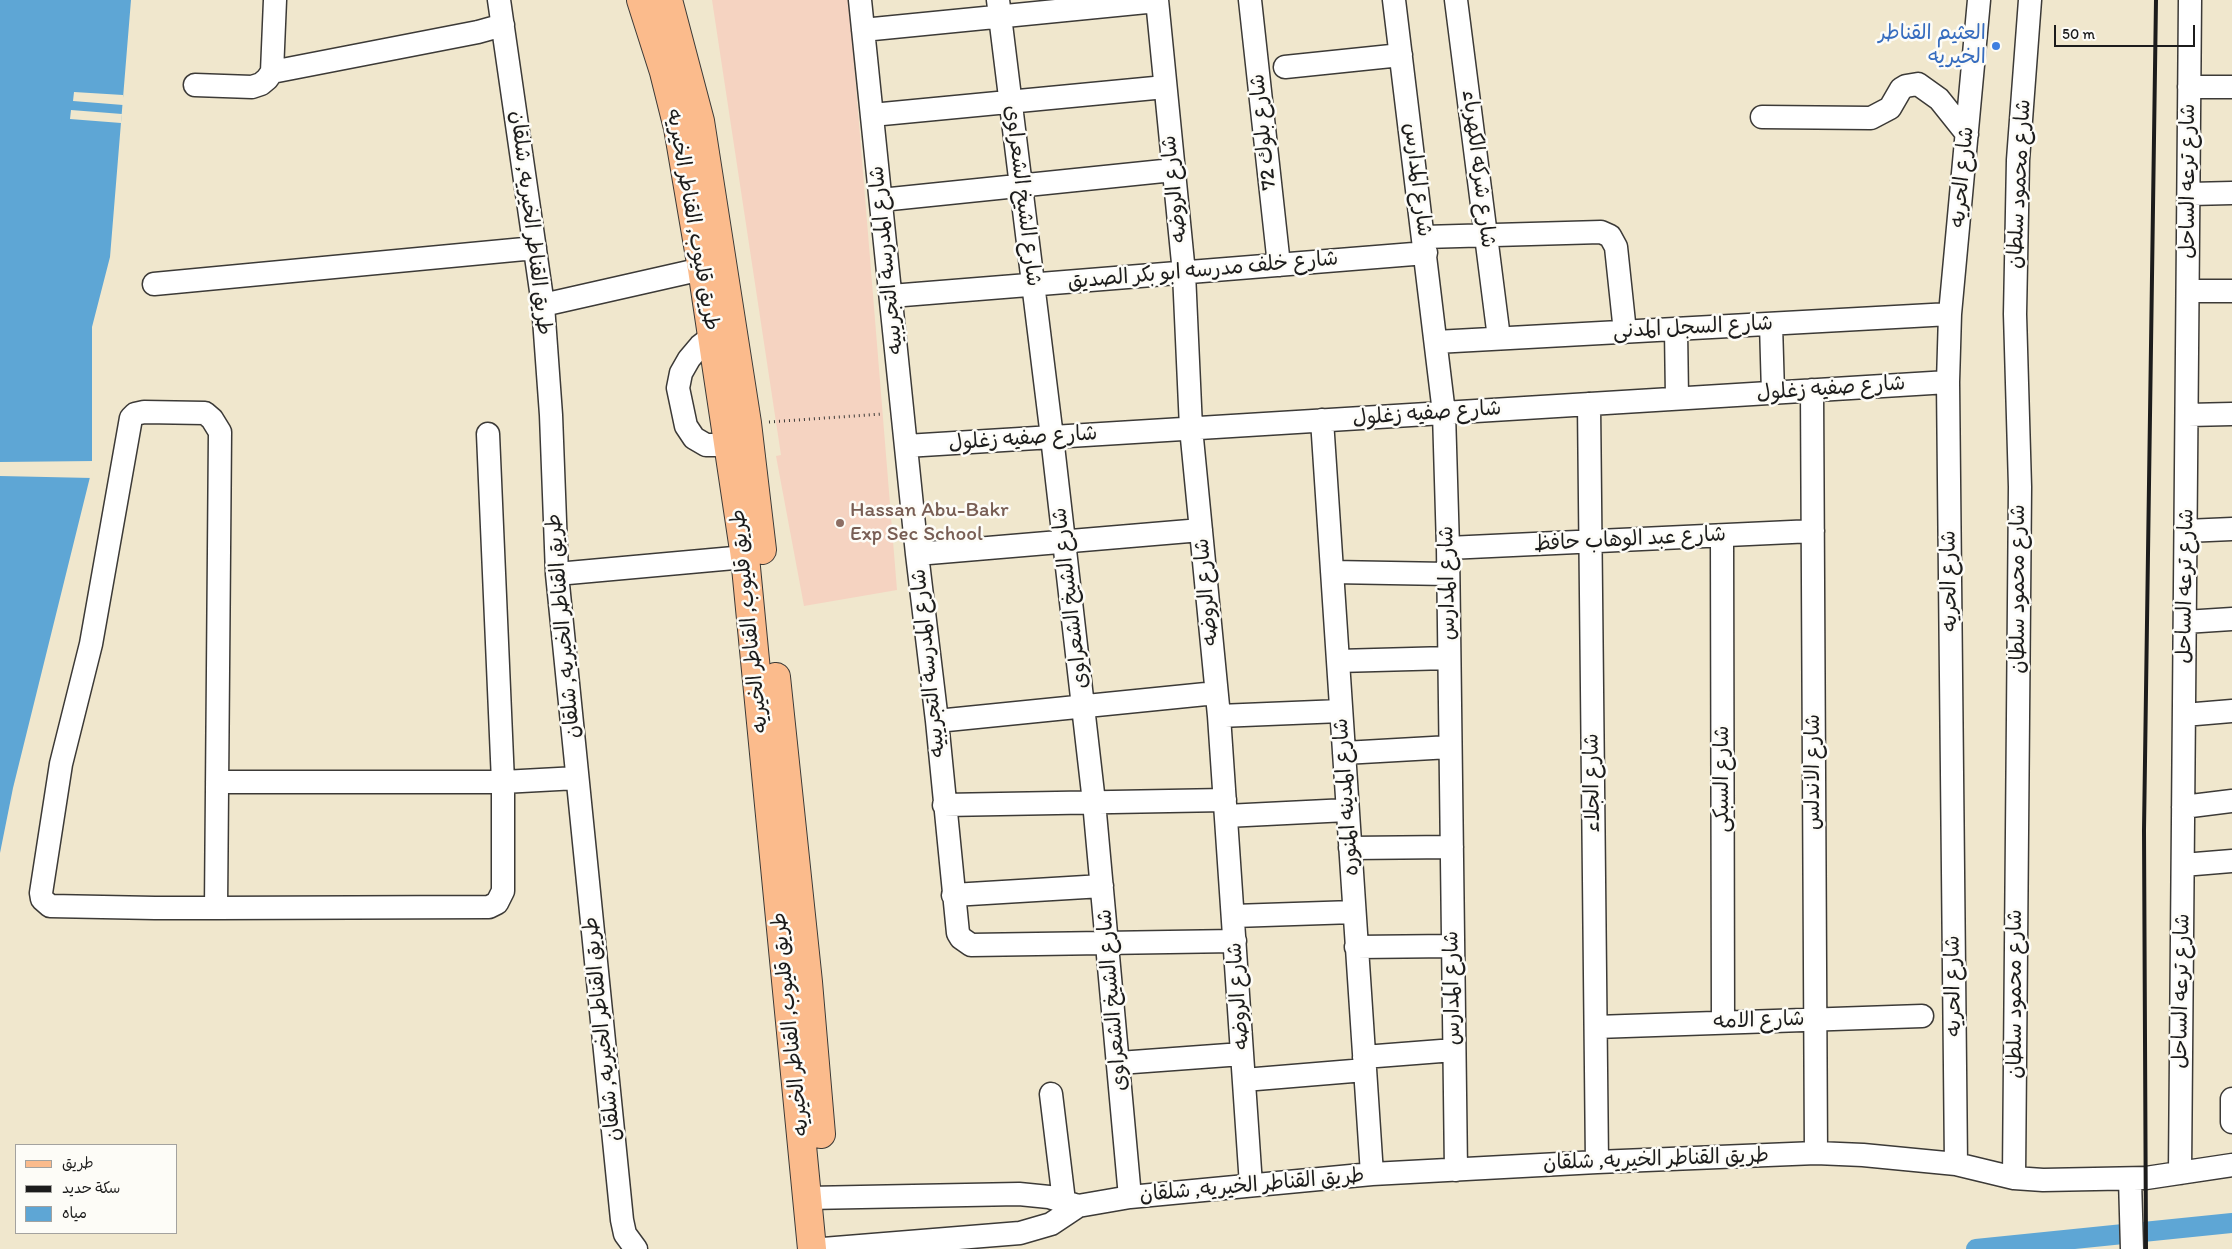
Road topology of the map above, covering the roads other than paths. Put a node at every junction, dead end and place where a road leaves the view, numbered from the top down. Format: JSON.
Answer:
{"nodes":[{"id":1,"x":275,"y":0,"type":"edge"},
{"id":2,"x":499,"y":0,"type":"edge"},
{"id":3,"x":641,"y":0,"type":"edge"},
{"id":4,"x":668,"y":0,"type":"edge"},
{"id":5,"x":860,"y":0,"type":"edge"},
{"id":6,"x":1250,"y":0,"type":"edge"},
{"id":7,"x":1394,"y":0,"type":"edge"},
{"id":8,"x":1456,"y":0,"type":"edge"},
{"id":9,"x":1979,"y":0,"type":"edge"},
{"id":10,"x":2030,"y":0,"type":"edge"},
{"id":11,"x":2190,"y":0,"type":"edge"},
{"id":12,"x":1157,"y":1,"type":"edge"},
{"id":13,"x":999,"y":8,"type":"edge"},
{"id":14,"x":503,"y":25,"type":"junction"},
{"id":15,"x":863,"y":30,"type":"junction"},
{"id":16,"x":1401,"y":55,"type":"junction"},
{"id":17,"x":1285,"y":67,"type":"dead end"},
{"id":18,"x":272,"y":72,"type":"junction"},
{"id":19,"x":196,"y":85,"type":"dead end"},
{"id":20,"x":2232,"y":86,"type":"edge"},
{"id":21,"x":1166,"y":87,"type":"junction"},
{"id":22,"x":2190,"y":87,"type":"junction"},
{"id":23,"x":1010,"y":102,"type":"junction"},
{"id":24,"x":872,"y":115,"type":"junction"},
{"id":25,"x":1762,"y":117,"type":"dead end"},
{"id":26,"x":1967,"y":134,"type":"junction"},
{"id":27,"x":1173,"y":170,"type":"junction"},
{"id":28,"x":1021,"y":186,"type":"junction"},
{"id":29,"x":2232,"y":193,"type":"edge"},
{"id":30,"x":2190,"y":194,"type":"junction"},
{"id":31,"x":881,"y":200,"type":"junction"},
{"id":32,"x":1486,"y":235,"type":"junction"},
{"id":33,"x":1425,"y":245,"type":"junction"},
{"id":34,"x":535,"y":248,"type":"junction"},
{"id":35,"x":1279,"y":265,"type":"junction"},
{"id":36,"x":713,"y":266,"type":"junction"},
{"id":37,"x":1184,"y":274,"type":"junction"},
{"id":38,"x":154,"y":284,"type":"dead end"},
{"id":39,"x":1033,"y":284,"type":"junction"},
{"id":40,"x":2189,"y":291,"type":"junction"},
{"id":41,"x":2232,"y":291,"type":"edge"},
{"id":42,"x":891,"y":296,"type":"junction"},
{"id":43,"x":543,"y":305,"type":"junction"},
{"id":44,"x":1950,"y":314,"type":"junction"},
{"id":45,"x":1771,"y":324,"type":"junction"},
{"id":46,"x":1676,"y":329,"type":"junction"},
{"id":47,"x":1624,"y":332,"type":"junction"},
{"id":48,"x":713,"y":336,"type":"junction"},
{"id":49,"x":1499,"y":338,"type":"junction"},
{"id":50,"x":1436,"y":342,"type":"junction"},
{"id":51,"x":1948,"y":382,"type":"junction"},
{"id":52,"x":1812,"y":390,"type":"junction"},
{"id":53,"x":1773,"y":392,"type":"junction"},
{"id":54,"x":1677,"y":398,"type":"junction"},
{"id":55,"x":1589,"y":404,"type":"junction"},
{"id":56,"x":1444,"y":413,"type":"junction"},
{"id":57,"x":2232,"y":414,"type":"edge"},
{"id":58,"x":2188,"y":416,"type":"junction"},
{"id":59,"x":1322,"y":420,"type":"junction"},
{"id":60,"x":1191,"y":428,"type":"junction"},
{"id":61,"x":488,"y":434,"type":"dead end"},
{"id":62,"x":742,"y":436,"type":"junction"},
{"id":63,"x":1052,"y":437,"type":"junction"},
{"id":64,"x":906,"y":446,"type":"junction"},
{"id":65,"x":2232,"y":529,"type":"edge"},
{"id":66,"x":1201,"y":530,"type":"junction"},
{"id":67,"x":1813,"y":531,"type":"junction"},
{"id":68,"x":2186,"y":531,"type":"junction"},
{"id":69,"x":1722,"y":536,"type":"junction"},
{"id":70,"x":1064,"y":541,"type":"junction"},
{"id":71,"x":1590,"y":541,"type":"junction"},
{"id":72,"x":1448,"y":548,"type":"junction"},
{"id":73,"x":917,"y":554,"type":"junction"},
{"id":74,"x":745,"y":557,"type":"junction"},
{"id":75,"x":1332,"y":572,"type":"junction"},
{"id":76,"x":557,"y":574,"type":"junction"},
{"id":77,"x":1448,"y":574,"type":"junction"},
{"id":78,"x":2232,"y":619,"type":"edge"},
{"id":79,"x":2186,"y":622,"type":"junction"},
{"id":80,"x":1449,"y":658,"type":"junction"},
{"id":81,"x":1338,"y":661,"type":"junction"},
{"id":82,"x":1216,"y":693,"type":"junction"},
{"id":83,"x":1084,"y":706,"type":"junction"},
{"id":84,"x":1341,"y":711,"type":"junction"},
{"id":85,"x":2232,"y":711,"type":"edge"},
{"id":86,"x":2184,"y":715,"type":"junction"},
{"id":87,"x":1219,"y":716,"type":"junction"},
{"id":88,"x":937,"y":721,"type":"junction"},
{"id":89,"x":1450,"y":747,"type":"junction"},
{"id":90,"x":1344,"y":753,"type":"junction"},
{"id":91,"x":577,"y":778,"type":"junction"},
{"id":92,"x":217,"y":782,"type":"junction"},
{"id":93,"x":503,"y":782,"type":"junction"},
{"id":94,"x":2232,"y":801,"type":"edge"},
{"id":95,"x":1094,"y":802,"type":"junction"},
{"id":96,"x":944,"y":804,"type":"junction"},
{"id":97,"x":2184,"y":807,"type":"junction"},
{"id":98,"x":1226,"y":808,"type":"junction"},
{"id":99,"x":1347,"y":810,"type":"junction"},
{"id":100,"x":1452,"y":847,"type":"junction"},
{"id":101,"x":1350,"y":848,"type":"junction"},
{"id":102,"x":2232,"y":861,"type":"edge"},
{"id":103,"x":2183,"y":865,"type":"junction"},
{"id":104,"x":1102,"y":886,"type":"junction"},
{"id":105,"x":953,"y":895,"type":"junction"},
{"id":106,"x":216,"y":908,"type":"junction"},
{"id":107,"x":1354,"y":912,"type":"junction"},
{"id":108,"x":1234,"y":916,"type":"junction"},
{"id":109,"x":1235,"y":941,"type":"junction"},
{"id":110,"x":1108,"y":944,"type":"junction"},
{"id":111,"x":1453,"y":946,"type":"junction"},
{"id":112,"x":1356,"y":947,"type":"junction"},
{"id":113,"x":1922,"y":1016,"type":"dead end"},
{"id":114,"x":1815,"y":1019,"type":"junction"},
{"id":115,"x":1723,"y":1022,"type":"junction"},
{"id":116,"x":1596,"y":1027,"type":"junction"},
{"id":117,"x":1454,"y":1050,"type":"junction"},
{"id":118,"x":1242,"y":1054,"type":"junction"},
{"id":119,"x":1118,"y":1063,"type":"junction"},
{"id":120,"x":1365,"y":1064,"type":"junction"},
{"id":121,"x":1244,"y":1080,"type":"junction"},
{"id":122,"x":1051,"y":1094,"type":"dead end"},
{"id":123,"x":2232,"y":1099,"type":"edge"},
{"id":124,"x":2232,"y":1122,"type":"edge"},
{"id":125,"x":1816,"y":1154,"type":"junction"},
{"id":126,"x":1597,"y":1162,"type":"junction"},
{"id":127,"x":1956,"y":1164,"type":"junction"},
{"id":128,"x":2232,"y":1165,"type":"edge"},
{"id":129,"x":1456,"y":1170,"type":"junction"},
{"id":130,"x":2180,"y":1173,"type":"junction"},
{"id":131,"x":1372,"y":1174,"type":"junction"},
{"id":132,"x":2014,"y":1178,"type":"junction"},
{"id":133,"x":1251,"y":1186,"type":"junction"},
{"id":134,"x":2130,"y":1187,"type":"junction"},
{"id":135,"x":1130,"y":1197,"type":"junction"},
{"id":136,"x":817,"y":1198,"type":"junction"},
{"id":137,"x":1071,"y":1203,"type":"junction"},
{"id":138,"x":636,"y":1249,"type":"edge"},
{"id":139,"x":812,"y":1249,"type":"edge"},
{"id":140,"x":823,"y":1249,"type":"edge"},
{"id":141,"x":828,"y":1249,"type":"edge"},
{"id":142,"x":2132,"y":1249,"type":"edge"}],
"edges":[{"from":1,"to":18,"type":"street"},
{"from":2,"to":14,"type":"street","name":"طريق القناطر الخيريه, شلقان"},
{"from":3,"to":36,"type":"main road","name":"طريق قليوب, القناطر الخيريه"},
{"from":4,"to":36,"type":"main road","name":"طريق قليوب, القناطر الخيريه"},
{"from":5,"to":15,"type":"street","name":"شارع المدرسة التجريبيه"},
{"from":6,"to":35,"type":"street","name":"شارع بلوك 72"},
{"from":7,"to":16,"type":"street","name":"شارع المدارس"},
{"from":8,"to":32,"type":"street","name":"شارع شركه الكهرباء"},
{"from":9,"to":26,"type":"street","name":"شارع الحريه"},
{"from":10,"to":132,"type":"street","name":"شارع محمود سلطان"},
{"from":11,"to":22,"type":"street","name":"شارع ترعه الساحل"},
{"from":12,"to":13,"type":"street"},
{"from":12,"to":21,"type":"street","name":"شارع الروضه"},
{"from":13,"to":15,"type":"street"},
{"from":13,"to":23,"type":"street","name":"شارع الشيخ الشعراوى"},
{"from":14,"to":18,"type":"street"},
{"from":14,"to":34,"type":"street","name":"طريق القناطر الخيريه, شلقان"},
{"from":15,"to":24,"type":"street","name":"شارع المدرسة التجريبيه"},
{"from":16,"to":17,"type":"street"},
{"from":16,"to":33,"type":"street","name":"شارع المدارس"},
{"from":18,"to":19,"type":"street"},
{"from":20,"to":22,"type":"street"},
{"from":21,"to":23,"type":"street"},
{"from":21,"to":27,"type":"street","name":"شارع الروضه"},
{"from":22,"to":30,"type":"street","name":"شارع ترعه الساحل"},
{"from":23,"to":24,"type":"street"},
{"from":23,"to":28,"type":"street","name":"شارع الشيخ الشعراوى"},
{"from":24,"to":31,"type":"street","name":"شارع المدرسة التجريبيه"},
{"from":25,"to":26,"type":"street"},
{"from":26,"to":44,"type":"street","name":"شارع الحريه"},
{"from":27,"to":28,"type":"street"},
{"from":27,"to":37,"type":"street","name":"شارع الروضه"},
{"from":28,"to":31,"type":"street"},
{"from":28,"to":39,"type":"street","name":"شارع الشيخ الشعراوى"},
{"from":29,"to":30,"type":"street"},
{"from":30,"to":40,"type":"street","name":"شارع ترعه الساحل"},
{"from":31,"to":42,"type":"street","name":"شارع المدرسة التجريبيه"},
{"from":32,"to":33,"type":"street","name":"شارع خلف مدرسه ابو بكر الصديق"},
{"from":32,"to":47,"type":"street","name":"شارع خلف مدرسه ابو بكر الصديق"},
{"from":32,"to":49,"type":"street","name":"شارع شركه الكهرباء"},
{"from":33,"to":35,"type":"street","name":"شارع خلف مدرسه ابو بكر الصديق"},
{"from":33,"to":50,"type":"street","name":"شارع المدارس"},
{"from":34,"to":38,"type":"street"},
{"from":34,"to":43,"type":"street","name":"طريق القناطر الخيريه, شلقان"},
{"from":35,"to":37,"type":"street","name":"شارع خلف مدرسه ابو بكر الصديق"},
{"from":36,"to":43,"type":"street"},
{"from":36,"to":48,"type":"main road","name":"طريق قليوب, القناطر الخيريه"},
{"from":36,"to":62,"type":"main road","name":"طريق قليوب, القناطر الخيريه"},
{"from":37,"to":39,"type":"street","name":"شارع خلف مدرسه ابو بكر الصديق"},
{"from":37,"to":60,"type":"street","name":"شارع الروضه"},
{"from":39,"to":42,"type":"street","name":"شارع خلف مدرسه ابو بكر الصديق"},
{"from":39,"to":63,"type":"street","name":"شارع الشيخ الشعراوى"},
{"from":40,"to":41,"type":"street"},
{"from":40,"to":58,"type":"street","name":"شارع ترعه الساحل"},
{"from":42,"to":64,"type":"street","name":"شارع المدرسة التجريبيه"},
{"from":43,"to":76,"type":"street","name":"طريق القناطر الخيريه, شلقان"},
{"from":44,"to":45,"type":"street","name":"شارع السجل المدنى"},
{"from":44,"to":51,"type":"street","name":"شارع الحريه"},
{"from":45,"to":46,"type":"street","name":"شارع السجل المدنى"},
{"from":45,"to":53,"type":"street"},
{"from":46,"to":47,"type":"street","name":"شارع السجل المدنى"},
{"from":46,"to":54,"type":"street"},
{"from":47,"to":49,"type":"street","name":"شارع السجل المدنى"},
{"from":48,"to":62,"type":"main road","name":"طريق قليوب, القناطر الخيريه"},
{"from":48,"to":62,"type":"street"},
{"from":49,"to":50,"type":"street","name":"شارع السجل المدنى"},
{"from":50,"to":56,"type":"street","name":"شارع المدارس"},
{"from":51,"to":52,"type":"street","name":"شارع صفيه زغلول"},
{"from":51,"to":127,"type":"street","name":"شارع الحريه"},
{"from":52,"to":53,"type":"street","name":"شارع صفيه زغلول"},
{"from":52,"to":67,"type":"street","name":"شارع الاندلس"},
{"from":53,"to":54,"type":"street","name":"شارع صفيه زغلول"},
{"from":54,"to":55,"type":"street","name":"شارع صفيه زغلول"},
{"from":55,"to":56,"type":"street","name":"شارع صفيه زغلول"},
{"from":55,"to":71,"type":"street","name":"شارع الجلاء"},
{"from":56,"to":59,"type":"street","name":"شارع صفيه زغلول"},
{"from":56,"to":72,"type":"street","name":"شارع المدارس"},
{"from":57,"to":58,"type":"street"},
{"from":58,"to":68,"type":"street","name":"شارع ترعه الساحل"},
{"from":59,"to":60,"type":"street","name":"شارع صفيه زغلول"},
{"from":59,"to":75,"type":"street","name":"شارع المدينه المنوره"},
{"from":60,"to":63,"type":"street","name":"شارع صفيه زغلول"},
{"from":60,"to":66,"type":"street","name":"شارع الروضه"},
{"from":61,"to":93,"type":"street"},
{"from":62,"to":74,"type":"main road","name":"طريق قليوب, القناطر الخيريه"},
{"from":62,"to":136,"type":"main road","name":"طريق قليوب, القناطر الخيريه"},
{"from":63,"to":64,"type":"street","name":"شارع صفيه زغلول"},
{"from":63,"to":70,"type":"street","name":"شارع الشيخ الشعراوى"},
{"from":64,"to":73,"type":"street","name":"شارع المدرسة التجريبيه"},
{"from":65,"to":68,"type":"street"},
{"from":66,"to":70,"type":"street"},
{"from":66,"to":82,"type":"street","name":"شارع الروضه"},
{"from":67,"to":69,"type":"street","name":"شارع عبد الوهاب حافظ"},
{"from":67,"to":114,"type":"street","name":"شارع الاندلس"},
{"from":68,"to":79,"type":"street","name":"شارع ترعه الساحل"},
{"from":69,"to":71,"type":"street","name":"شارع عبد الوهاب حافظ"},
{"from":69,"to":115,"type":"street","name":"شارع السبكى"},
{"from":70,"to":73,"type":"street"},
{"from":70,"to":83,"type":"street","name":"شارع الشيخ الشعراوى"},
{"from":71,"to":72,"type":"street","name":"شارع عبد الوهاب حافظ"},
{"from":71,"to":116,"type":"street","name":"شارع الجلاء"},
{"from":72,"to":77,"type":"street","name":"شارع المدارس"},
{"from":73,"to":88,"type":"street","name":"شارع المدرسة التجريبيه"},
{"from":74,"to":76,"type":"street"},
{"from":74,"to":136,"type":"main road","name":"طريق قليوب, القناطر الخيريه"},
{"from":75,"to":77,"type":"street"},
{"from":75,"to":81,"type":"street","name":"شارع المدينه المنوره"},
{"from":76,"to":91,"type":"street","name":"طريق القناطر الخيريه, شلقان"},
{"from":77,"to":80,"type":"street","name":"شارع المدارس"},
{"from":78,"to":79,"type":"street"},
{"from":79,"to":86,"type":"street","name":"شارع ترعه الساحل"},
{"from":80,"to":81,"type":"street"},
{"from":80,"to":89,"type":"street","name":"شارع المدارس"},
{"from":81,"to":84,"type":"street","name":"شارع المدينه المنوره"},
{"from":82,"to":83,"type":"street"},
{"from":82,"to":87,"type":"street","name":"شارع الروضه"},
{"from":83,"to":88,"type":"street"},
{"from":83,"to":95,"type":"street","name":"شارع الشيخ الشعراوى"},
{"from":84,"to":87,"type":"street"},
{"from":84,"to":90,"type":"street","name":"شارع المدينه المنوره"},
{"from":85,"to":86,"type":"street"},
{"from":86,"to":97,"type":"street","name":"شارع ترعه الساحل"},
{"from":87,"to":98,"type":"street","name":"شارع الروضه"},
{"from":88,"to":96,"type":"street","name":"شارع المدرسة التجريبيه"},
{"from":89,"to":90,"type":"street"},
{"from":89,"to":100,"type":"street","name":"شارع المدارس"},
{"from":90,"to":99,"type":"street","name":"شارع المدينه المنوره"},
{"from":91,"to":93,"type":"street"},
{"from":91,"to":138,"type":"street","name":"طريق القناطر الخيريه, شلقان"},
{"from":92,"to":93,"type":"street"},
{"from":92,"to":106,"type":"street"},
{"from":92,"to":106,"type":"street"},
{"from":93,"to":106,"type":"street"},
{"from":94,"to":97,"type":"street"},
{"from":95,"to":96,"type":"street"},
{"from":95,"to":98,"type":"street"},
{"from":95,"to":104,"type":"street","name":"شارع الشيخ الشعراوى"},
{"from":96,"to":105,"type":"street","name":"شارع المدرسة التجريبيه"},
{"from":97,"to":103,"type":"street","name":"شارع ترعه الساحل"},
{"from":98,"to":99,"type":"street"},
{"from":98,"to":108,"type":"street","name":"شارع الروضه"},
{"from":99,"to":101,"type":"street","name":"شارع المدينه المنوره"},
{"from":100,"to":101,"type":"street"},
{"from":100,"to":111,"type":"street","name":"شارع المدارس"},
{"from":101,"to":107,"type":"street","name":"شارع المدينه المنوره"},
{"from":102,"to":103,"type":"street"},
{"from":103,"to":130,"type":"street","name":"شارع ترعه الساحل"},
{"from":104,"to":105,"type":"street"},
{"from":104,"to":110,"type":"street","name":"شارع الشيخ الشعراوى"},
{"from":105,"to":110,"type":"street","name":"شارع المدرسة التجريبيه"},
{"from":107,"to":108,"type":"street"},
{"from":107,"to":112,"type":"street","name":"شارع المدينه المنوره"},
{"from":108,"to":109,"type":"street","name":"شارع الروضه"},
{"from":109,"to":110,"type":"street","name":"شارع المدرسة التجريبيه"},
{"from":109,"to":118,"type":"street","name":"شارع الروضه"},
{"from":110,"to":119,"type":"street","name":"شارع الشيخ الشعراوى"},
{"from":111,"to":112,"type":"street"},
{"from":111,"to":117,"type":"street","name":"شارع المدارس"},
{"from":112,"to":120,"type":"street","name":"شارع المدينه المنوره"},
{"from":113,"to":114,"type":"street","name":"شارع الامه"},
{"from":114,"to":115,"type":"street","name":"شارع الامه"},
{"from":114,"to":125,"type":"street","name":"شارع الاندلس"},
{"from":115,"to":116,"type":"street","name":"شارع الامه"},
{"from":116,"to":126,"type":"street","name":"شارع الجلاء"},
{"from":117,"to":120,"type":"street"},
{"from":117,"to":129,"type":"street","name":"شارع المدارس"},
{"from":118,"to":119,"type":"street"},
{"from":118,"to":121,"type":"street","name":"شارع الروضه"},
{"from":119,"to":135,"type":"street","name":"شارع الشيخ الشعراوى"},
{"from":120,"to":121,"type":"street"},
{"from":120,"to":131,"type":"street","name":"شارع المدينه المنوره"},
{"from":121,"to":133,"type":"street","name":"شارع الروضه"},
{"from":122,"to":137,"type":"street"},
{"from":123,"to":124,"type":"street"},
{"from":125,"to":126,"type":"street","name":"طريق القناطر الخيريه, شلقان"},
{"from":125,"to":127,"type":"street","name":"طريق القناطر الخيريه, شلقان"},
{"from":126,"to":129,"type":"street","name":"طريق القناطر الخيريه, شلقان"},
{"from":127,"to":132,"type":"street","name":"طريق القناطر الخيريه, شلقان"},
{"from":128,"to":130,"type":"street","name":"طريق القناطر الخيريه, شلقان"},
{"from":129,"to":131,"type":"street","name":"طريق القناطر الخيريه, شلقان"},
{"from":130,"to":134,"type":"street","name":"طريق القناطر الخيريه, شلقان"},
{"from":131,"to":133,"type":"street","name":"طريق القناطر الخيريه, شلقان"},
{"from":132,"to":134,"type":"street","name":"طريق القناطر الخيريه, شلقان"},
{"from":133,"to":135,"type":"street","name":"طريق القناطر الخيريه, شلقان"},
{"from":134,"to":142,"type":"street"},
{"from":135,"to":137,"type":"street","name":"طريق القناطر الخيريه, شلقان"},
{"from":136,"to":137,"type":"street","name":"طريق القناطر الخيريه, شلقان"},
{"from":136,"to":139,"type":"main road","name":"طريق قليوب, القناطر الخيريه"},
{"from":136,"to":141,"type":"main road","name":"طريق قليوب, القناطر الخيريه"},
{"from":137,"to":141,"type":"street","name":"طريق القناطر الخيريه, شلقان"},
{"from":140,"to":141,"type":"street","name":"طريق القناطر الخيريه, شلقان"}]}
